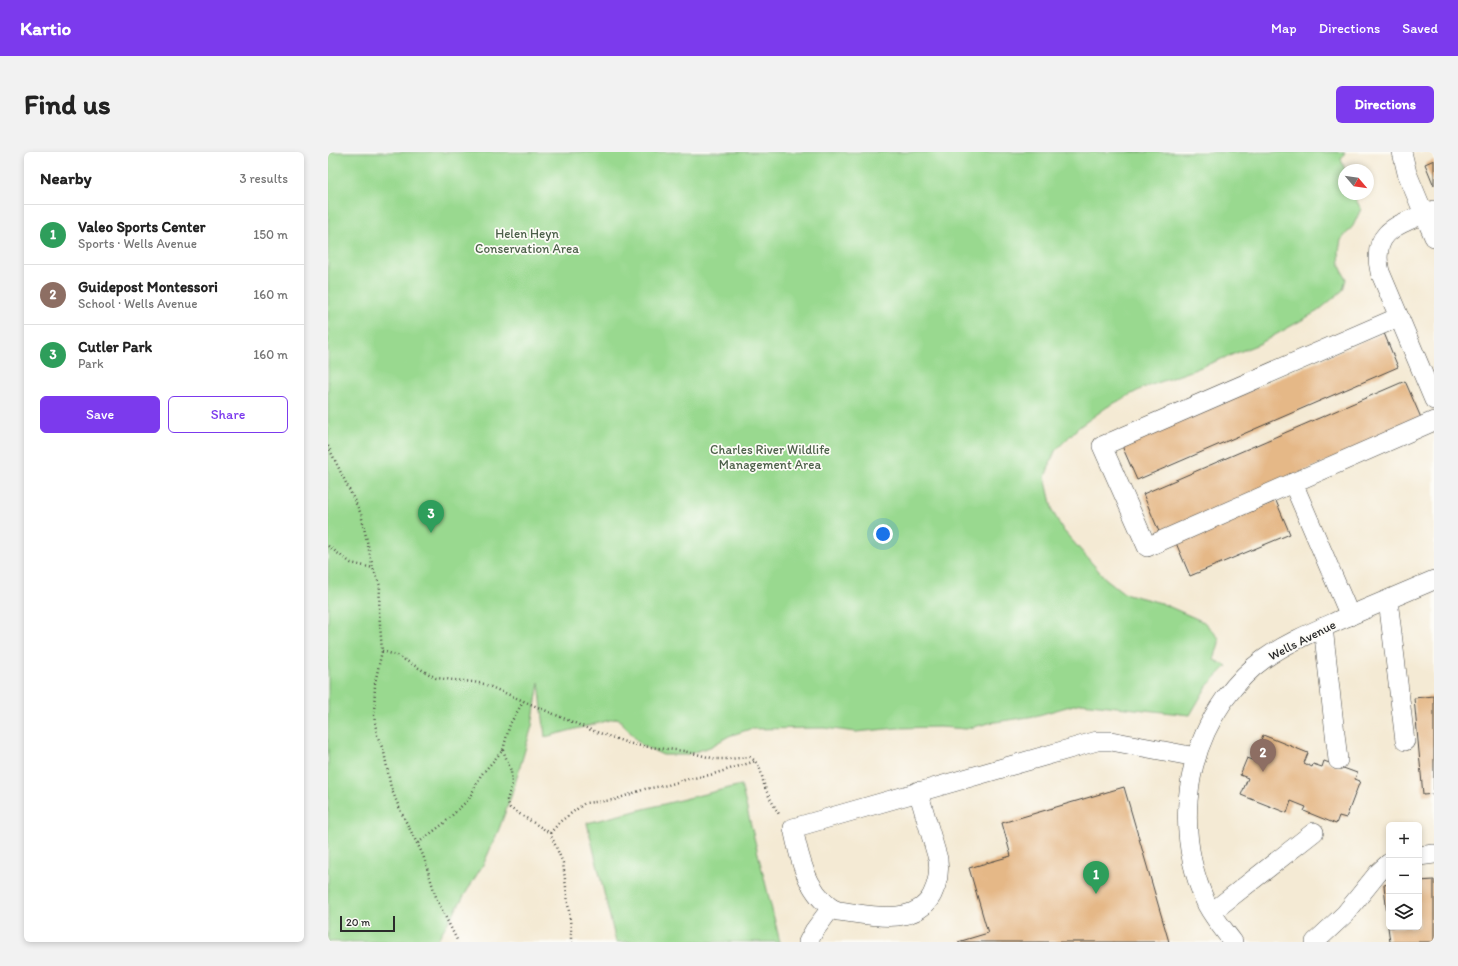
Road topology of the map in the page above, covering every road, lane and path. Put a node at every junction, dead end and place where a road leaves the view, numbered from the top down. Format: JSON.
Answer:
{"nodes":[{"id":1,"x":1402,"y":152,"type":"edge"},
{"id":2,"x":1429,"y":212,"type":"edge"},
{"id":3,"x":1434,"y":237,"type":"edge"},
{"id":4,"x":1399,"y":317,"type":"junction"},
{"id":5,"x":1434,"y":400,"type":"edge"},
{"id":6,"x":1434,"y":421,"type":"edge"},
{"id":7,"x":328,"y":446,"type":"edge"},
{"id":8,"x":1293,"y":483,"type":"junction"},
{"id":9,"x":328,"y":546,"type":"edge"},
{"id":10,"x":374,"y":568,"type":"junction"},
{"id":11,"x":1434,"y":580,"type":"edge"},
{"id":12,"x":1388,"y":600,"type":"junction"},
{"id":13,"x":1350,"y":616,"type":"junction"},
{"id":14,"x":1323,"y":627,"type":"junction"},
{"id":15,"x":382,"y":651,"type":"junction"},
{"id":16,"x":523,"y":702,"type":"junction"},
{"id":17,"x":1405,"y":741,"type":"dead end"},
{"id":18,"x":503,"y":750,"type":"junction"},
{"id":19,"x":1196,"y":757,"type":"junction"},
{"id":20,"x":1338,"y":760,"type":"dead end"},
{"id":21,"x":756,"y":761,"type":"junction"},
{"id":22,"x":918,"y":791,"type":"junction"},
{"id":23,"x":793,"y":828,"type":"junction"},
{"id":24,"x":1314,"y":832,"type":"dead end"},
{"id":25,"x":550,"y":833,"type":"junction"},
{"id":26,"x":418,"y":843,"type":"junction"},
{"id":27,"x":1434,"y":854,"type":"edge"},
{"id":28,"x":1422,"y":856,"type":"edge"},
{"id":29,"x":1386,"y":866,"type":"edge"},
{"id":30,"x":831,"y":908,"type":"junction"},
{"id":31,"x":1212,"y":912,"type":"junction"},
{"id":32,"x":458,"y":942,"type":"edge"},
{"id":33,"x":571,"y":942,"type":"edge"},
{"id":34,"x":808,"y":942,"type":"edge"},
{"id":35,"x":1233,"y":942,"type":"edge"},
{"id":36,"x":1314,"y":942,"type":"edge"}],
"edges":[{"from":1,"to":2,"type":"street"},
{"from":2,"to":3,"type":"street"},
{"from":2,"to":4,"type":"street"},
{"from":4,"to":5,"type":"street"},
{"from":4,"to":8,"type":"street"},
{"from":6,"to":8,"type":"street"},
{"from":7,"to":10,"type":"path"},
{"from":8,"to":13,"type":"street"},
{"from":9,"to":10,"type":"path"},
{"from":10,"to":15,"type":"path"},
{"from":11,"to":12,"type":"street","name":"Wells Avenue"},
{"from":12,"to":13,"type":"street","name":"Wells Avenue"},
{"from":12,"to":17,"type":"street"},
{"from":13,"to":14,"type":"street","name":"Wells Avenue"},
{"from":14,"to":19,"type":"street","name":"Wells Avenue"},
{"from":14,"to":20,"type":"street"},
{"from":15,"to":16,"type":"path"},
{"from":15,"to":26,"type":"path"},
{"from":16,"to":18,"type":"path"},
{"from":16,"to":21,"type":"path"},
{"from":18,"to":25,"type":"path"},
{"from":18,"to":26,"type":"path"},
{"from":19,"to":22,"type":"street"},
{"from":19,"to":31,"type":"street","name":"Wells Avenue"},
{"from":21,"to":23,"type":"path"},
{"from":21,"to":25,"type":"path"},
{"from":22,"to":23,"type":"street"},
{"from":22,"to":30,"type":"street"},
{"from":23,"to":30,"type":"street"},
{"from":24,"to":31,"type":"street"},
{"from":25,"to":33,"type":"path"},
{"from":26,"to":32,"type":"path"},
{"from":27,"to":28,"type":"street"},
{"from":29,"to":36,"type":"street"},
{"from":30,"to":34,"type":"street"},
{"from":31,"to":35,"type":"street","name":"Wells Avenue"}]}
